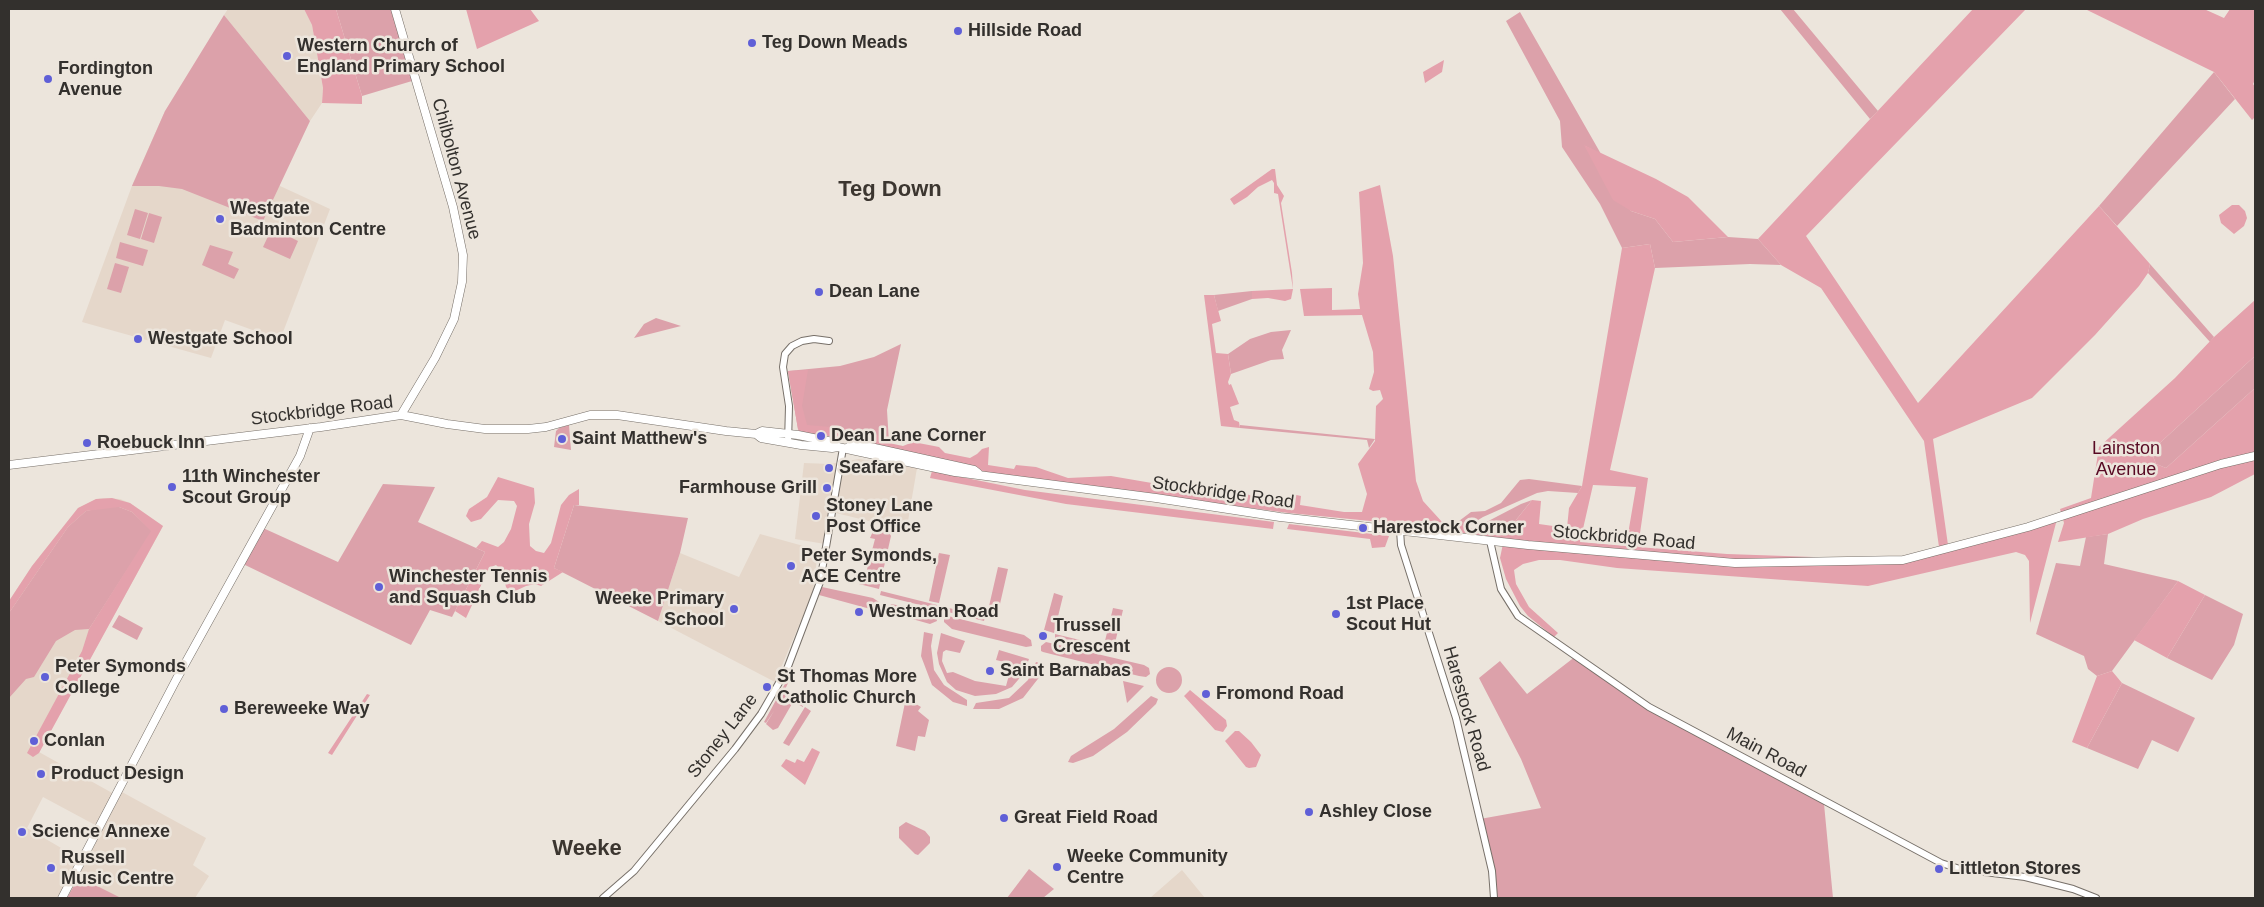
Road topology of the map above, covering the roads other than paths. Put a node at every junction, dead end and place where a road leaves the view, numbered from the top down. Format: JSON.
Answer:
{"nodes":[{"id":1,"x":395,"y":9,"type":"edge"},
{"id":2,"x":829,"y":341,"type":"dead end"},
{"id":3,"x":401,"y":415,"type":"junction"},
{"id":4,"x":310,"y":428,"type":"junction"},
{"id":5,"x":756,"y":434,"type":"junction"},
{"id":6,"x":789,"y":434,"type":"junction"},
{"id":7,"x":788,"y":443,"type":"junction"},
{"id":8,"x":843,"y":448,"type":"junction"},
{"id":9,"x":2255,"y":456,"type":"edge"},
{"id":10,"x":9,"y":465,"type":"edge"},
{"id":11,"x":1400,"y":530,"type":"junction"},
{"id":12,"x":1490,"y":541,"type":"junction"},
{"id":13,"x":62,"y":898,"type":"edge"},
{"id":14,"x":603,"y":898,"type":"edge"},
{"id":15,"x":1494,"y":898,"type":"edge"},
{"id":16,"x":2096,"y":898,"type":"edge"}],
"edges":[{"from":1,"to":3,"type":"main road","name":"Chilbolton Avenue"},
{"from":2,"to":6,"type":"street"},
{"from":3,"to":4,"type":"main road","name":"Stockbridge Road"},
{"from":3,"to":5,"type":"main road","name":"Stockbridge Road"},
{"from":4,"to":10,"type":"main road","name":"Stockbridge Road"},
{"from":4,"to":13,"type":"main road"},
{"from":5,"to":6,"type":"main road","name":"Stockbridge Road"},
{"from":5,"to":7,"type":"main road","name":"Stockbridge Road"},
{"from":6,"to":7,"type":"street"},
{"from":6,"to":8,"type":"main road","name":"Stockbridge Road"},
{"from":7,"to":8,"type":"main road","name":"Stockbridge Road"},
{"from":8,"to":11,"type":"main road","name":"Stockbridge Road"},
{"from":8,"to":14,"type":"street","name":"Stoney Lane"},
{"from":9,"to":12,"type":"main road","name":"Stockbridge Road"},
{"from":11,"to":12,"type":"main road","name":"Stockbridge Road"},
{"from":11,"to":15,"type":"street","name":"Harestock Road"},
{"from":12,"to":16,"type":"street","name":"Main Road"}]}
